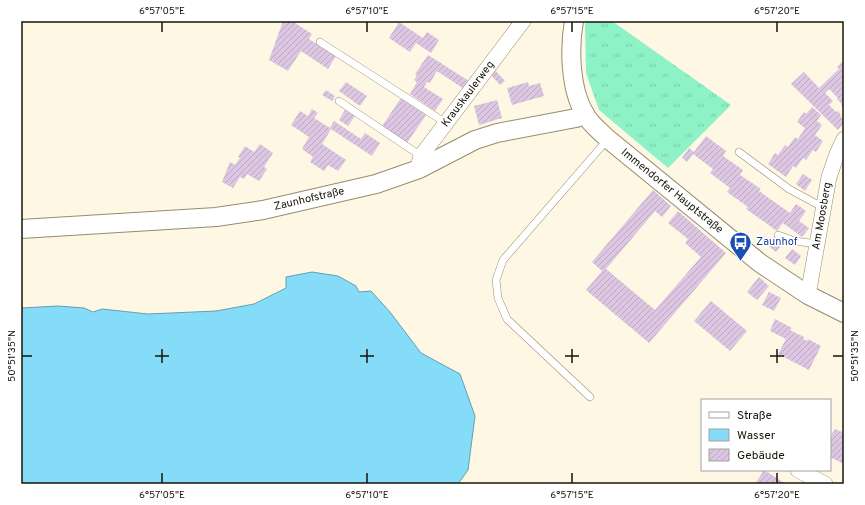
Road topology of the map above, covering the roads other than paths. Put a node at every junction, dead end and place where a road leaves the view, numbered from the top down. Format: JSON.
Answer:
{"nodes":[{"id":1,"x":523,"y":21,"type":"edge"},
{"id":2,"x":574,"y":21,"type":"edge"},
{"id":3,"x":320,"y":42,"type":"dead end"},
{"id":4,"x":339,"y":101,"type":"dead end"},
{"id":5,"x":585,"y":114,"type":"junction"},
{"id":6,"x":446,"y":123,"type":"junction"},
{"id":7,"x":608,"y":139,"type":"junction"},
{"id":8,"x":844,"y":139,"type":"edge"},
{"id":9,"x":739,"y":152,"type":"dead end"},
{"id":10,"x":420,"y":162,"type":"junction"},
{"id":11,"x":824,"y":208,"type":"junction"},
{"id":12,"x":21,"y":229,"type":"edge"},
{"id":13,"x":778,"y":235,"type":"dead end"},
{"id":14,"x":817,"y":244,"type":"junction"},
{"id":15,"x":808,"y":295,"type":"junction"},
{"id":16,"x":844,"y":313,"type":"edge"},
{"id":17,"x":590,"y":397,"type":"dead end"},
{"id":18,"x":800,"y":471,"type":"edge"},
{"id":19,"x":825,"y":484,"type":"edge"}],
"edges":[{"from":1,"to":6,"type":"street","name":"Krauskaulerweg"},
{"from":2,"to":5,"type":"street","name":"Immendorfer Hauptstraße"},
{"from":3,"to":6,"type":"lane"},
{"from":4,"to":10,"type":"lane"},
{"from":5,"to":7,"type":"street","name":"Immendorfer Hauptstraße"},
{"from":5,"to":10,"type":"street","name":"Zaunhofstraße"},
{"from":6,"to":10,"type":"street","name":"Krauskaulerweg"},
{"from":7,"to":15,"type":"street","name":"Immendorfer Hauptstraße"},
{"from":7,"to":17,"type":"lane"},
{"from":8,"to":11,"type":"street","name":"Am Moosberg"},
{"from":9,"to":11,"type":"lane"},
{"from":10,"to":12,"type":"street","name":"Zaunhofstraße"},
{"from":11,"to":14,"type":"street","name":"Am Moosberg"},
{"from":13,"to":14,"type":"lane"},
{"from":14,"to":15,"type":"street","name":"Am Moosberg"},
{"from":15,"to":16,"type":"street","name":"Immendorfer Hauptstraße"},
{"from":18,"to":19,"type":"street"}]}
